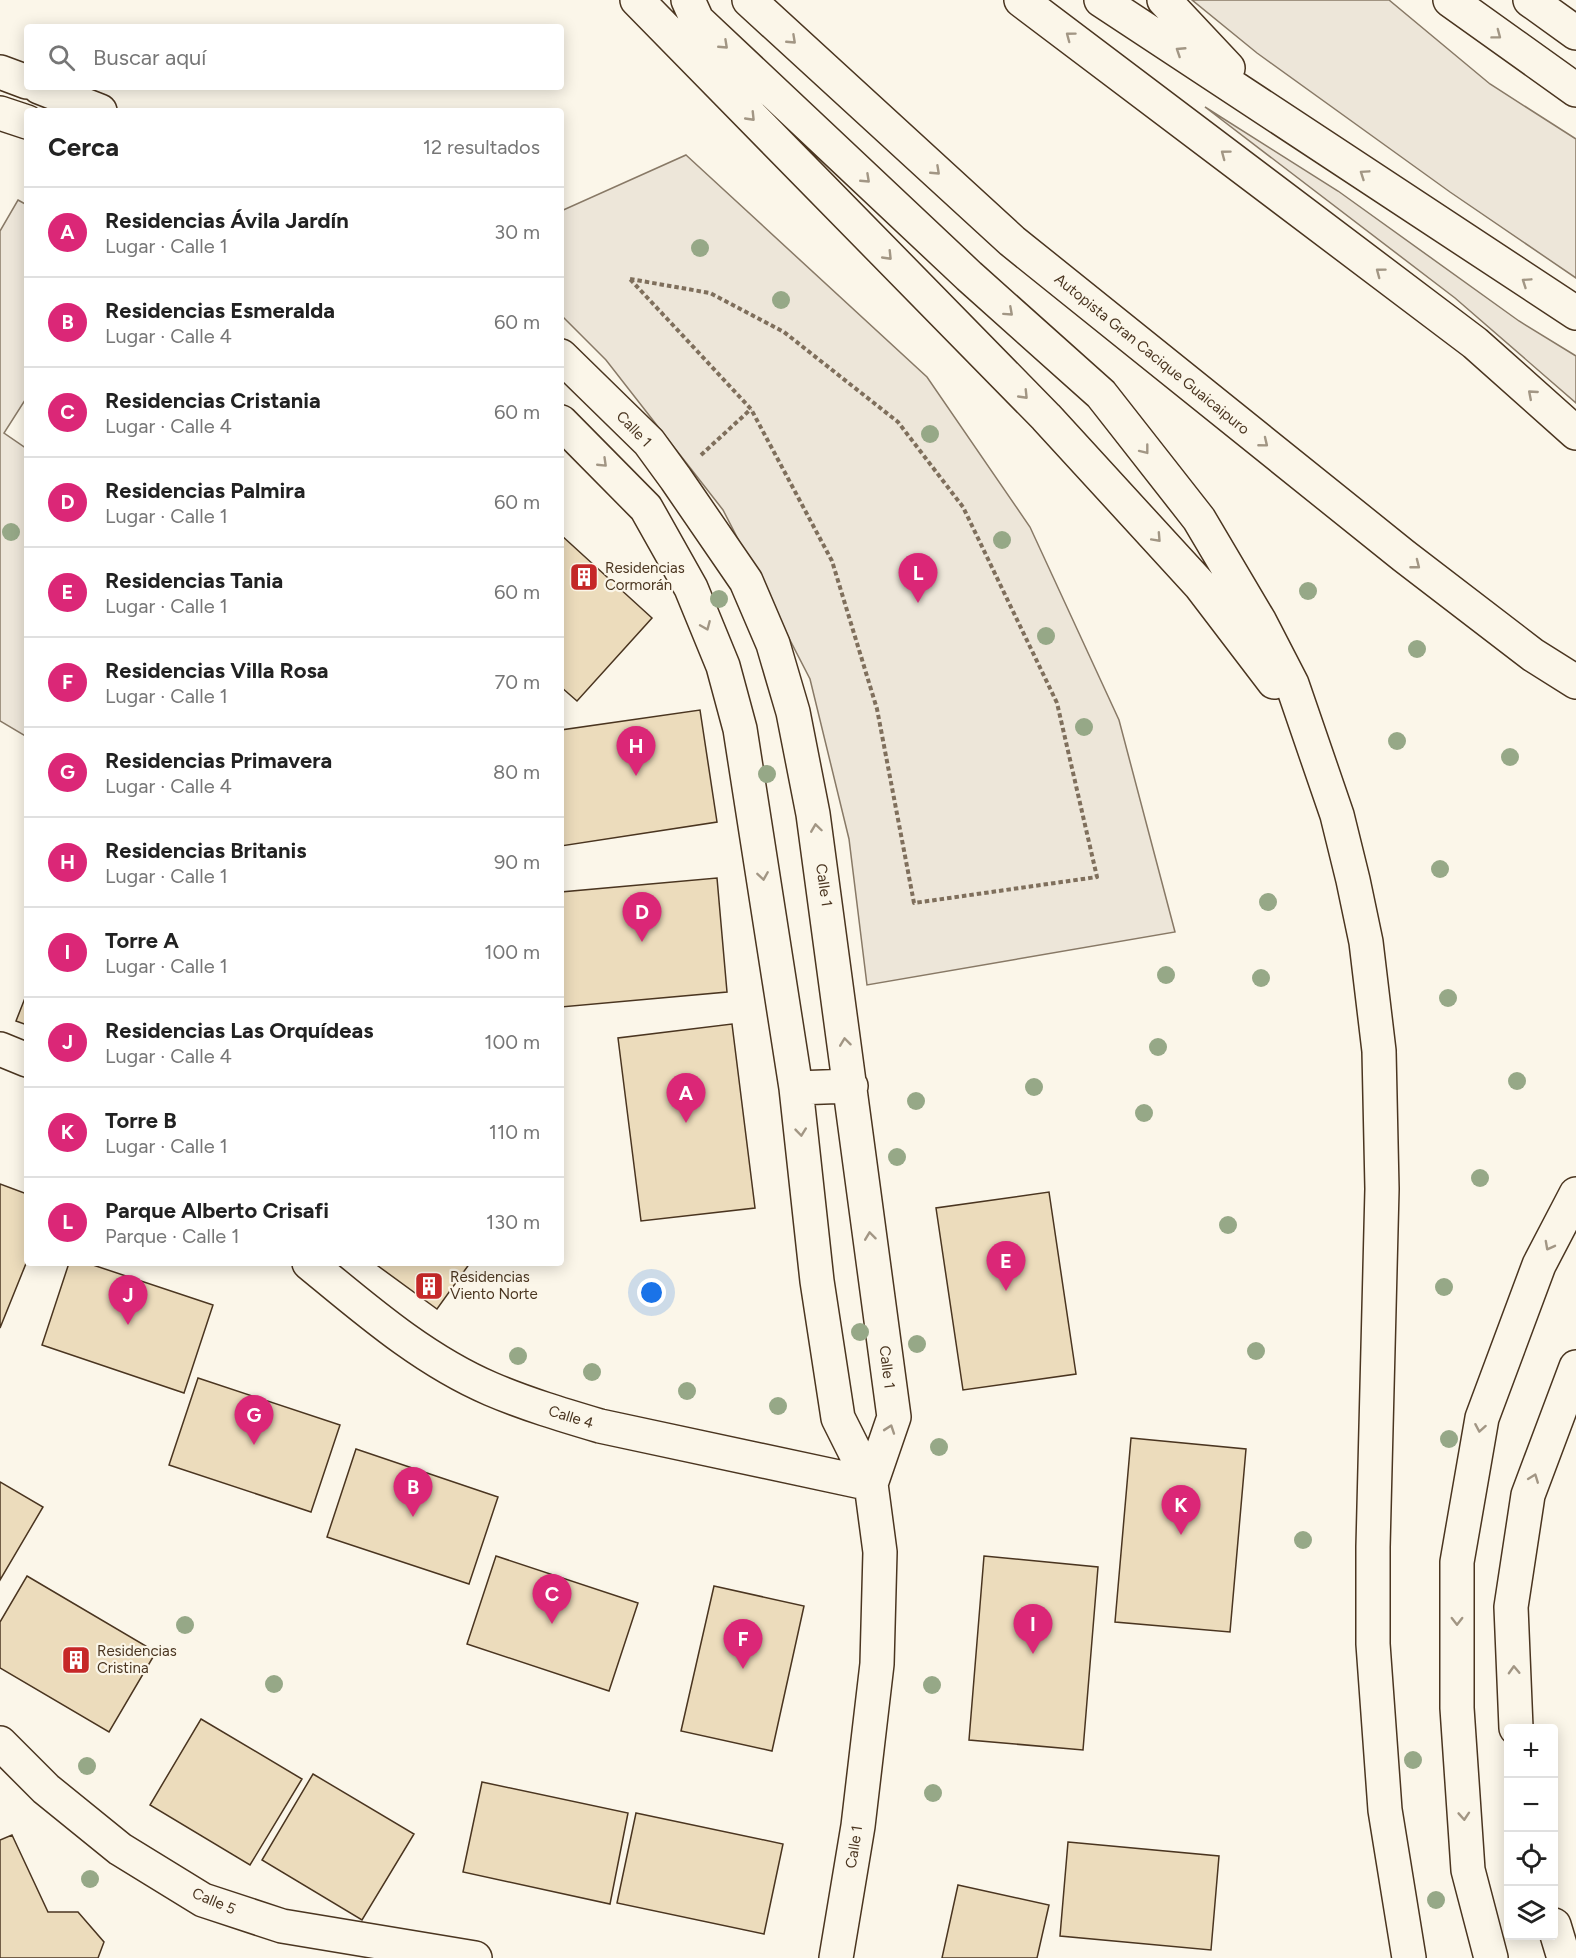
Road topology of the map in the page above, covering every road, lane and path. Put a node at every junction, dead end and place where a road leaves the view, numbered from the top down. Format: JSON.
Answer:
{"nodes":[{"id":1,"x":637,"y":0,"type":"edge"},
{"id":2,"x":688,"y":0,"type":"edge"},
{"id":3,"x":749,"y":0,"type":"edge"},
{"id":4,"x":1021,"y":0,"type":"edge"},
{"id":5,"x":1101,"y":0,"type":"edge"},
{"id":6,"x":1164,"y":0,"type":"edge"},
{"id":7,"x":1450,"y":0,"type":"edge"},
{"id":8,"x":1530,"y":0,"type":"edge"},
{"id":9,"x":1576,"y":33,"type":"edge"},
{"id":10,"x":0,"y":72,"type":"edge"},
{"id":11,"x":24,"y":81,"type":"edge"},
{"id":12,"x":47,"y":90,"type":"edge"},
{"id":13,"x":1576,"y":90,"type":"edge"},
{"id":14,"x":1264,"y":106,"type":"junction"},
{"id":15,"x":92,"y":108,"type":"edge"},
{"id":16,"x":0,"y":113,"type":"edge"},
{"id":17,"x":24,"y":121,"type":"edge"},
{"id":18,"x":1576,"y":313,"type":"edge"},
{"id":19,"x":564,"y":359,"type":"edge"},
{"id":20,"x":751,"y":409,"type":"junction"},
{"id":21,"x":564,"y":425,"type":"edge"},
{"id":22,"x":1576,"y":433,"type":"edge"},
{"id":23,"x":676,"y":479,"type":"junction"},
{"id":24,"x":646,"y":508,"type":"junction"},
{"id":25,"x":1576,"y":682,"type":"edge"},
{"id":26,"x":1304,"y":722,"type":"junction"},
{"id":27,"x":0,"y":1049,"type":"edge"},
{"id":28,"x":24,"y":1059,"type":"edge"},
{"id":29,"x":851,"y":1086,"type":"junction"},
{"id":30,"x":796,"y":1088,"type":"junction"},
{"id":31,"x":1576,"y":1194,"type":"edge"},
{"id":32,"x":313,"y":1266,"type":"edge"},
{"id":33,"x":1576,"y":1367,"type":"edge"},
{"id":34,"x":871,"y":1484,"type":"junction"},
{"id":35,"x":1516,"y":1724,"type":"edge"},
{"id":36,"x":0,"y":1743,"type":"edge"},
{"id":37,"x":1558,"y":1938,"type":"edge"},
{"id":38,"x":475,"y":1958,"type":"edge"},
{"id":39,"x":836,"y":1958,"type":"edge"},
{"id":40,"x":1410,"y":1958,"type":"edge"},
{"id":41,"x":1491,"y":1958,"type":"edge"},
{"id":42,"x":1564,"y":1958,"type":"edge"}],
"edges":[{"from":1,"to":26,"type":"main road","one_way":true},
{"from":2,"to":26,"type":"main road","one_way":true},
{"from":3,"to":25,"type":"main road","name":"Autopista Gran Cacique Guaicaipuro","one_way":true},
{"from":22,"to":4,"type":"main road","one_way":true},
{"from":14,"to":5,"type":"main road","one_way":true},
{"from":6,"to":14,"type":"main road"},
{"from":7,"to":13,"type":"main road","one_way":true},
{"from":8,"to":9,"type":"main road"},
{"from":10,"to":11,"type":"main road"},
{"from":12,"to":15,"type":"main road"},
{"from":18,"to":14,"type":"main road","one_way":true},
{"from":16,"to":17,"type":"main road"},
{"from":19,"to":23,"type":"main road","name":"Calle 1"},
{"from":20,"to":20,"type":"path"},
{"from":20,"to":23,"type":"path"},
{"from":21,"to":24,"type":"main road","name":"Calle 1","one_way":true},
{"from":23,"to":24,"type":"main road"},
{"from":29,"to":23,"type":"main road","name":"Calle 1","one_way":true},
{"from":24,"to":30,"type":"main road","name":"Calle 1","one_way":true},
{"from":26,"to":40,"type":"main road"},
{"from":27,"to":28,"type":"main road"},
{"from":29,"to":30,"type":"main road"},
{"from":34,"to":29,"type":"main road","name":"Calle 1","one_way":true},
{"from":30,"to":34,"type":"main road","name":"Calle 1","one_way":true},
{"from":31,"to":41,"type":"main road","one_way":true},
{"from":32,"to":34,"type":"main road","name":"Calle 4"},
{"from":35,"to":33,"type":"main road","one_way":true},
{"from":34,"to":39,"type":"main road","name":"Calle 1"},
{"from":36,"to":38,"type":"main road","name":"Calle 5"},
{"from":37,"to":42,"type":"main road"}]}
